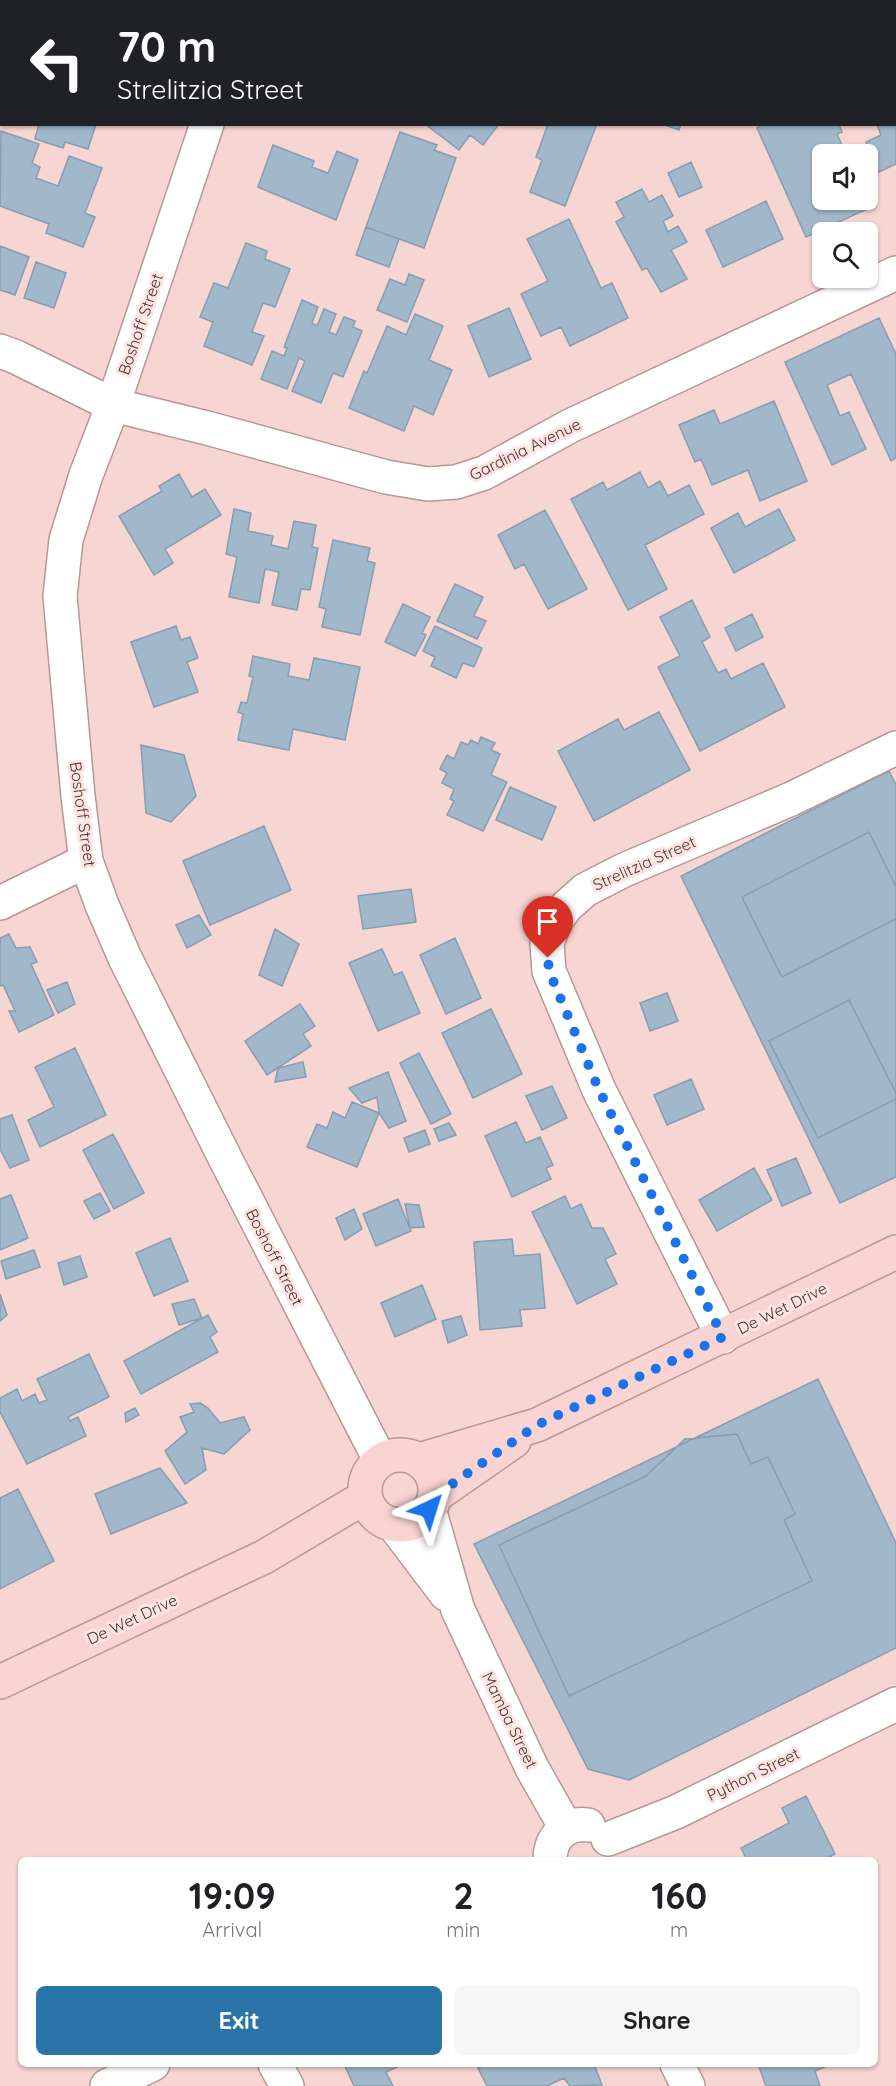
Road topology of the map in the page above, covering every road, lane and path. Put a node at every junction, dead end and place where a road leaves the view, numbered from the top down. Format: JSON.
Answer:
{"nodes":[{"id":1,"x":206,"y":126,"type":"edge"},
{"id":2,"x":896,"y":273,"type":"edge"},
{"id":3,"x":0,"y":351,"type":"edge"},
{"id":4,"x":113,"y":405,"type":"junction"},
{"id":5,"x":896,"y":748,"type":"edge"},
{"id":6,"x":86,"y":861,"type":"junction"},
{"id":7,"x":0,"y":903,"type":"edge"},
{"id":8,"x":896,"y":1252,"type":"edge"},
{"id":9,"x":723,"y":1337,"type":"junction"},
{"id":10,"x":537,"y":1425,"type":"junction"},
{"id":11,"x":380,"y":1460,"type":"junction"},
{"id":12,"x":419,"y":1460,"type":"junction"},
{"id":13,"x":432,"y":1503,"type":"junction"},
{"id":14,"x":380,"y":1513,"type":"junction"},
{"id":15,"x":458,"y":1610,"type":"junction"},
{"id":16,"x":0,"y":1682,"type":"edge"},
{"id":17,"x":896,"y":1704,"type":"edge"},
{"id":18,"x":566,"y":1828,"type":"junction"},
{"id":19,"x":610,"y":1850,"type":"edge"},
{"id":20,"x":550,"y":1857,"type":"edge"},
{"id":21,"x":147,"y":2067,"type":"edge"},
{"id":22,"x":277,"y":2067,"type":"edge"},
{"id":23,"x":678,"y":2067,"type":"edge"},
{"id":24,"x":107,"y":2086,"type":"edge"},
{"id":25,"x":287,"y":2086,"type":"edge"},
{"id":26,"x":688,"y":2086,"type":"edge"}],
"edges":[{"from":1,"to":4,"type":"street","name":"Boshoff Street"},
{"from":2,"to":4,"type":"street","name":"Gardinia Avenue"},
{"from":3,"to":4,"type":"street","name":"Gardinia Avenue"},
{"from":4,"to":6,"type":"street","name":"Boshoff Street"},
{"from":5,"to":9,"type":"street","name":"Strelitzia Street"},
{"from":6,"to":7,"type":"street"},
{"from":6,"to":11,"type":"street","name":"Boshoff Street"},
{"from":8,"to":9,"type":"street","name":"De Wet Drive"},
{"from":9,"to":10,"type":"street","name":"De Wet Drive"},
{"from":10,"to":12,"type":"street","name":"De Wet Drive"},
{"from":10,"to":13,"type":"street","name":"De Wet Drive"},
{"from":11,"to":12,"type":"street"},
{"from":11,"to":14,"type":"street"},
{"from":12,"to":13,"type":"street"},
{"from":13,"to":14,"type":"street"},
{"from":13,"to":15,"type":"street","name":"Mamba Street"},
{"from":14,"to":15,"type":"street","name":"Mamba Street"},
{"from":14,"to":16,"type":"street","name":"De Wet Drive"},
{"from":15,"to":18,"type":"street","name":"Mamba Street"},
{"from":17,"to":19,"type":"street","name":"Python Street"},
{"from":18,"to":19,"type":"street"},
{"from":18,"to":20,"type":"street"},
{"from":21,"to":24,"type":"street"},
{"from":22,"to":25,"type":"street"},
{"from":23,"to":26,"type":"street"}]}
